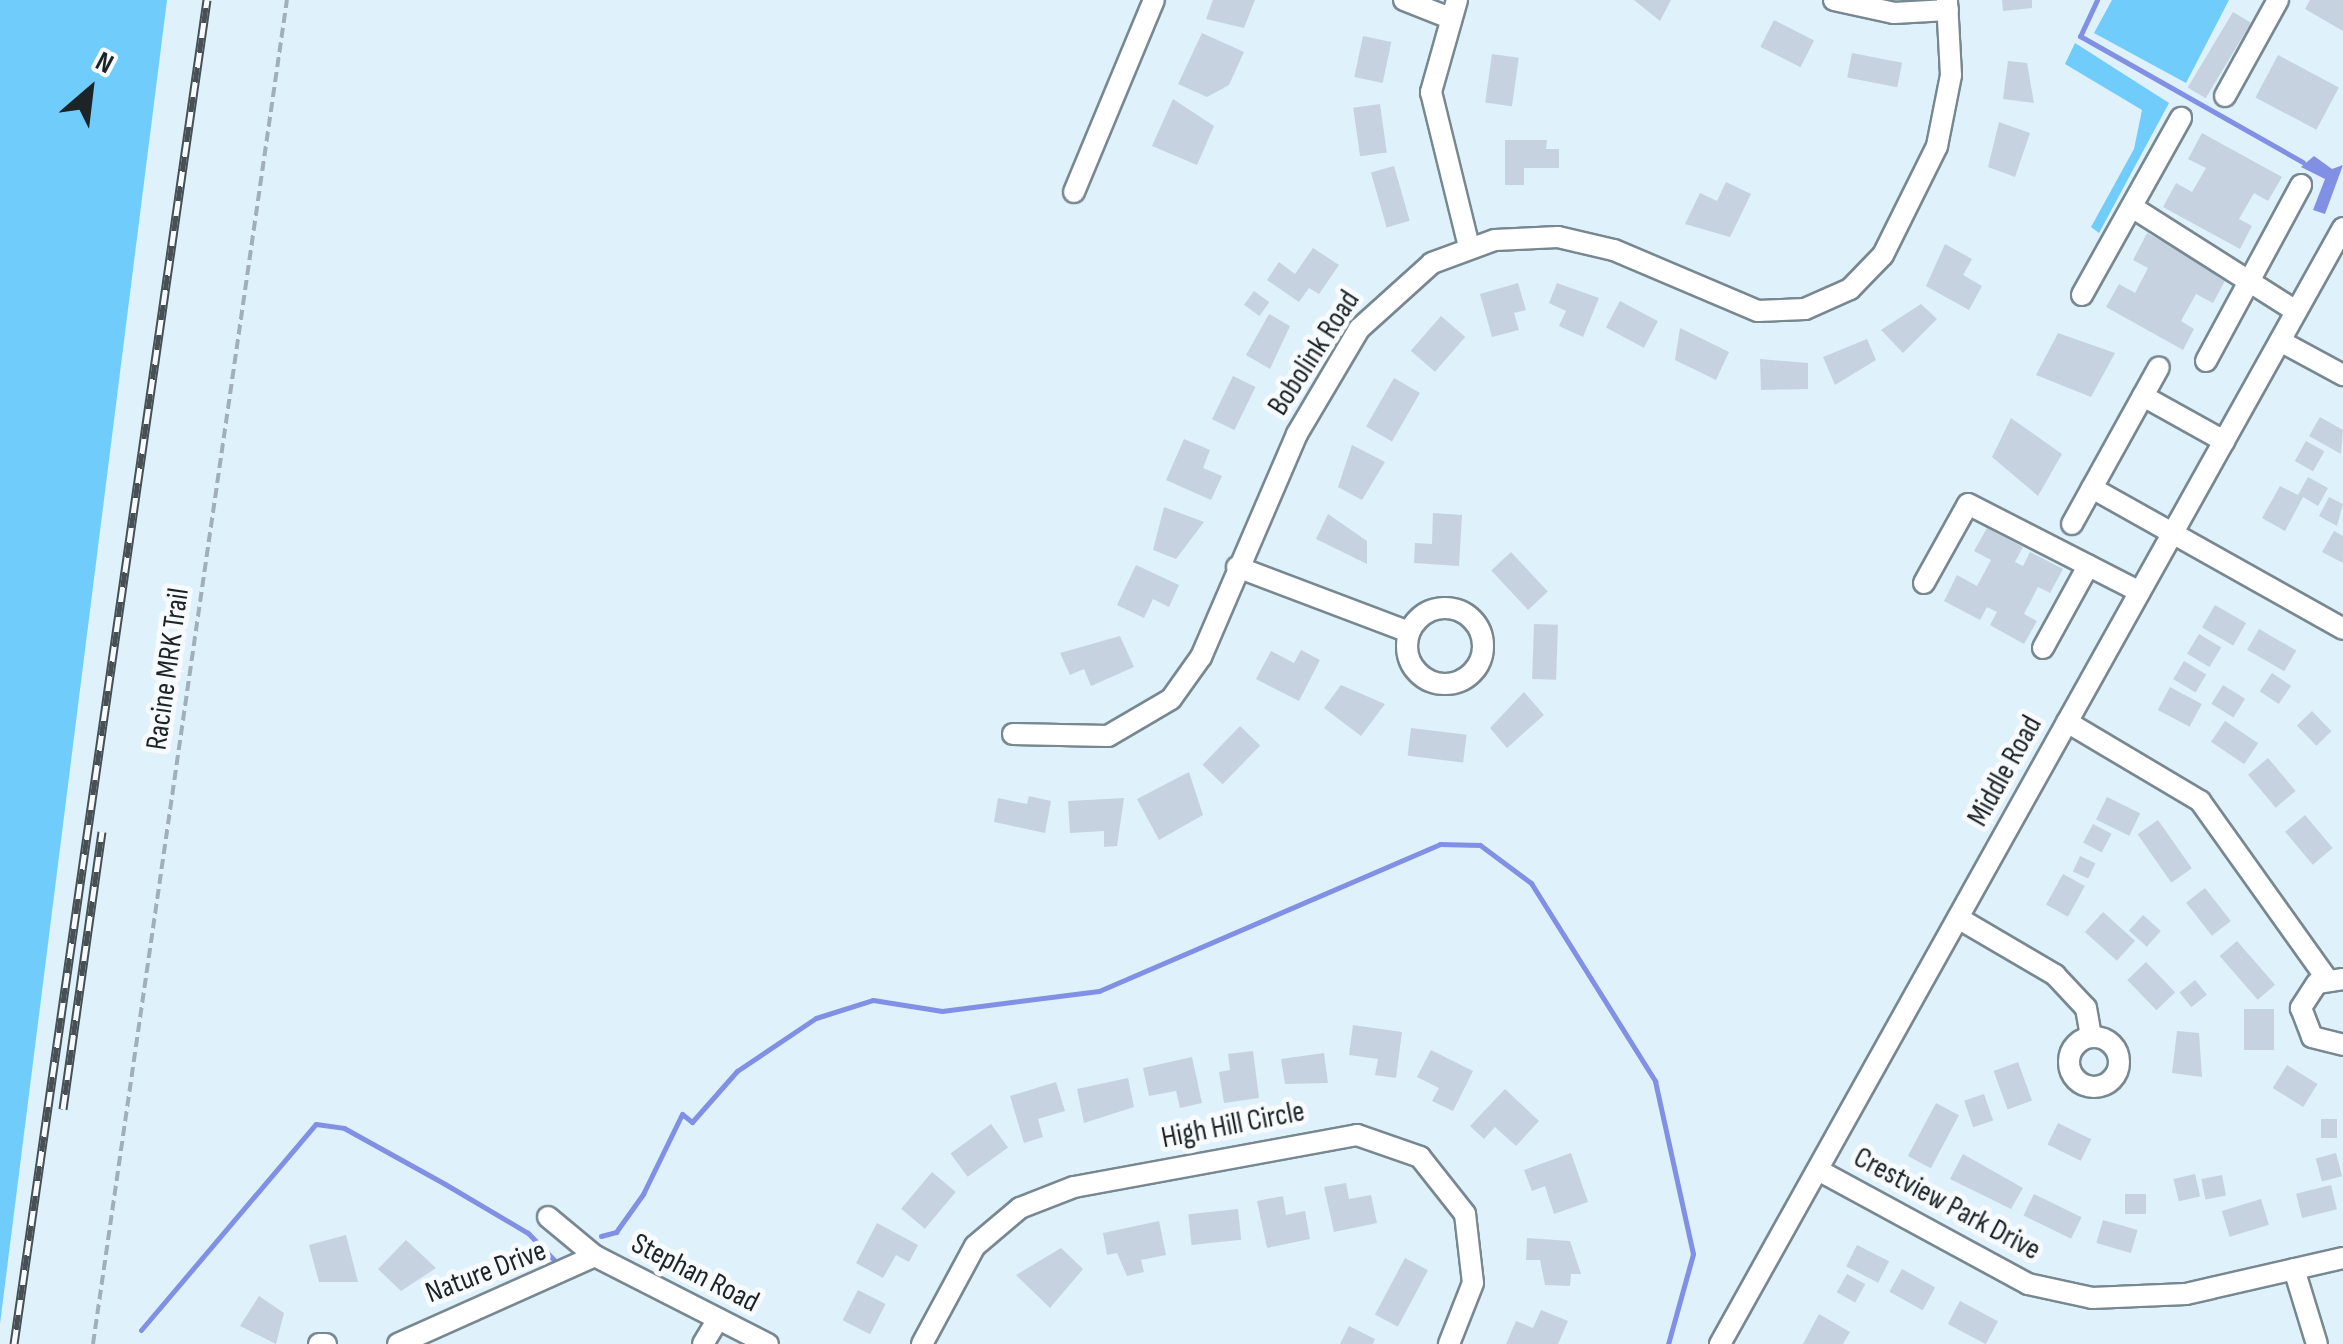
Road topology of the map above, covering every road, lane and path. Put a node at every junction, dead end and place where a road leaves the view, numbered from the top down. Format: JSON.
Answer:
{"nodes":[{"id":1,"x":288,"y":0,"type":"edge"},
{"id":2,"x":1154,"y":0,"type":"edge"},
{"id":3,"x":1404,"y":0,"type":"edge"},
{"id":4,"x":1834,"y":0,"type":"edge"},
{"id":5,"x":2278,"y":0,"type":"edge"},
{"id":6,"x":1948,"y":5,"type":"edge"},
{"id":7,"x":1454,"y":9,"type":"edge"},
{"id":8,"x":2224,"y":96,"type":"dead end"},
{"id":9,"x":2181,"y":118,"type":"dead end"},
{"id":10,"x":2301,"y":185,"type":"dead end"},
{"id":11,"x":1074,"y":192,"type":"dead end"},
{"id":12,"x":2132,"y":207,"type":"junction"},
{"id":13,"x":2343,"y":228,"type":"edge"},
{"id":14,"x":1469,"y":248,"type":"junction"},
{"id":15,"x":2252,"y":276,"type":"junction"},
{"id":16,"x":2082,"y":295,"type":"dead end"},
{"id":17,"x":2296,"y":311,"type":"junction"},
{"id":18,"x":2280,"y":341,"type":"junction"},
{"id":19,"x":2206,"y":361,"type":"dead end"},
{"id":20,"x":2159,"y":366,"type":"dead end"},
{"id":21,"x":2343,"y":375,"type":"edge"},
{"id":22,"x":2142,"y":396,"type":"junction"},
{"id":23,"x":2224,"y":441,"type":"junction"},
{"id":24,"x":2092,"y":488,"type":"junction"},
{"id":25,"x":2072,"y":524,"type":"dead end"},
{"id":26,"x":2174,"y":532,"type":"junction"},
{"id":27,"x":2088,"y":566,"type":"junction"},
{"id":28,"x":1237,"y":567,"type":"junction"},
{"id":29,"x":1924,"y":583,"type":"dead end"},
{"id":30,"x":2140,"y":592,"type":"junction"},
{"id":31,"x":2343,"y":629,"type":"edge"},
{"id":32,"x":1409,"y":632,"type":"dead end"},
{"id":33,"x":2043,"y":648,"type":"dead end"},
{"id":34,"x":2067,"y":722,"type":"junction"},
{"id":35,"x":1013,"y":734,"type":"dead end"},
{"id":36,"x":1958,"y":918,"type":"junction"},
{"id":37,"x":2335,"y":979,"type":"edge"},
{"id":38,"x":2091,"y":1037,"type":"dead end"},
{"id":39,"x":2343,"y":1045,"type":"edge"},
{"id":40,"x":1818,"y":1170,"type":"junction"},
{"id":41,"x":548,"y":1217,"type":"dead end"},
{"id":42,"x":595,"y":1256,"type":"junction"},
{"id":43,"x":2343,"y":1258,"type":"edge"},
{"id":44,"x":2294,"y":1269,"type":"junction"},
{"id":45,"x":718,"y":1318,"type":"junction"},
{"id":46,"x":93,"y":1344,"type":"edge"},
{"id":47,"x":398,"y":1344,"type":"edge"},
{"id":48,"x":704,"y":1344,"type":"edge"},
{"id":49,"x":768,"y":1344,"type":"edge"},
{"id":50,"x":922,"y":1344,"type":"edge"},
{"id":51,"x":1448,"y":1344,"type":"edge"},
{"id":52,"x":1720,"y":1344,"type":"edge"},
{"id":53,"x":2317,"y":1344,"type":"edge"}],
"edges":[{"from":1,"to":46,"type":"path","name":"Racine MRK Trail"},
{"from":2,"to":11,"type":"street"},
{"from":3,"to":7,"type":"street"},
{"from":4,"to":6,"type":"street"},
{"from":5,"to":8,"type":"street"},
{"from":6,"to":14,"type":"street","name":"Bobolink Road"},
{"from":7,"to":14,"type":"street"},
{"from":9,"to":12,"type":"street"},
{"from":10,"to":15,"type":"street"},
{"from":12,"to":15,"type":"street"},
{"from":12,"to":16,"type":"street"},
{"from":13,"to":17,"type":"street","name":"Middle Road"},
{"from":14,"to":28,"type":"street","name":"Bobolink Road"},
{"from":15,"to":17,"type":"street"},
{"from":15,"to":19,"type":"street"},
{"from":17,"to":18,"type":"street","name":"Middle Road"},
{"from":18,"to":21,"type":"street"},
{"from":18,"to":23,"type":"street","name":"Middle Road"},
{"from":20,"to":22,"type":"street"},
{"from":22,"to":23,"type":"street"},
{"from":22,"to":24,"type":"street"},
{"from":23,"to":26,"type":"street","name":"Middle Road"},
{"from":24,"to":25,"type":"street"},
{"from":24,"to":26,"type":"street"},
{"from":26,"to":30,"type":"street","name":"Middle Road"},
{"from":26,"to":31,"type":"street"},
{"from":27,"to":29,"type":"street"},
{"from":27,"to":30,"type":"street"},
{"from":27,"to":33,"type":"street"},
{"from":28,"to":32,"type":"street"},
{"from":28,"to":35,"type":"street","name":"Bobolink Road"},
{"from":30,"to":34,"type":"street","name":"Middle Road"},
{"from":34,"to":36,"type":"street","name":"Middle Road"},
{"from":34,"to":37,"type":"street"},
{"from":36,"to":38,"type":"street"},
{"from":36,"to":40,"type":"street","name":"Middle Road"},
{"from":37,"to":39,"type":"street"},
{"from":40,"to":44,"type":"street","name":"Crestview Park Drive"},
{"from":40,"to":52,"type":"street","name":"Middle Road"},
{"from":41,"to":42,"type":"street","name":"Stephan Road"},
{"from":42,"to":45,"type":"street","name":"Stephan Road"},
{"from":42,"to":47,"type":"street","name":"Nature Drive"},
{"from":43,"to":44,"type":"street","name":"Crestview Park Drive"},
{"from":44,"to":53,"type":"street"},
{"from":45,"to":48,"type":"street"},
{"from":45,"to":49,"type":"street","name":"Stephan Road"},
{"from":50,"to":51,"type":"street","name":"High Hill Circle"}]}
